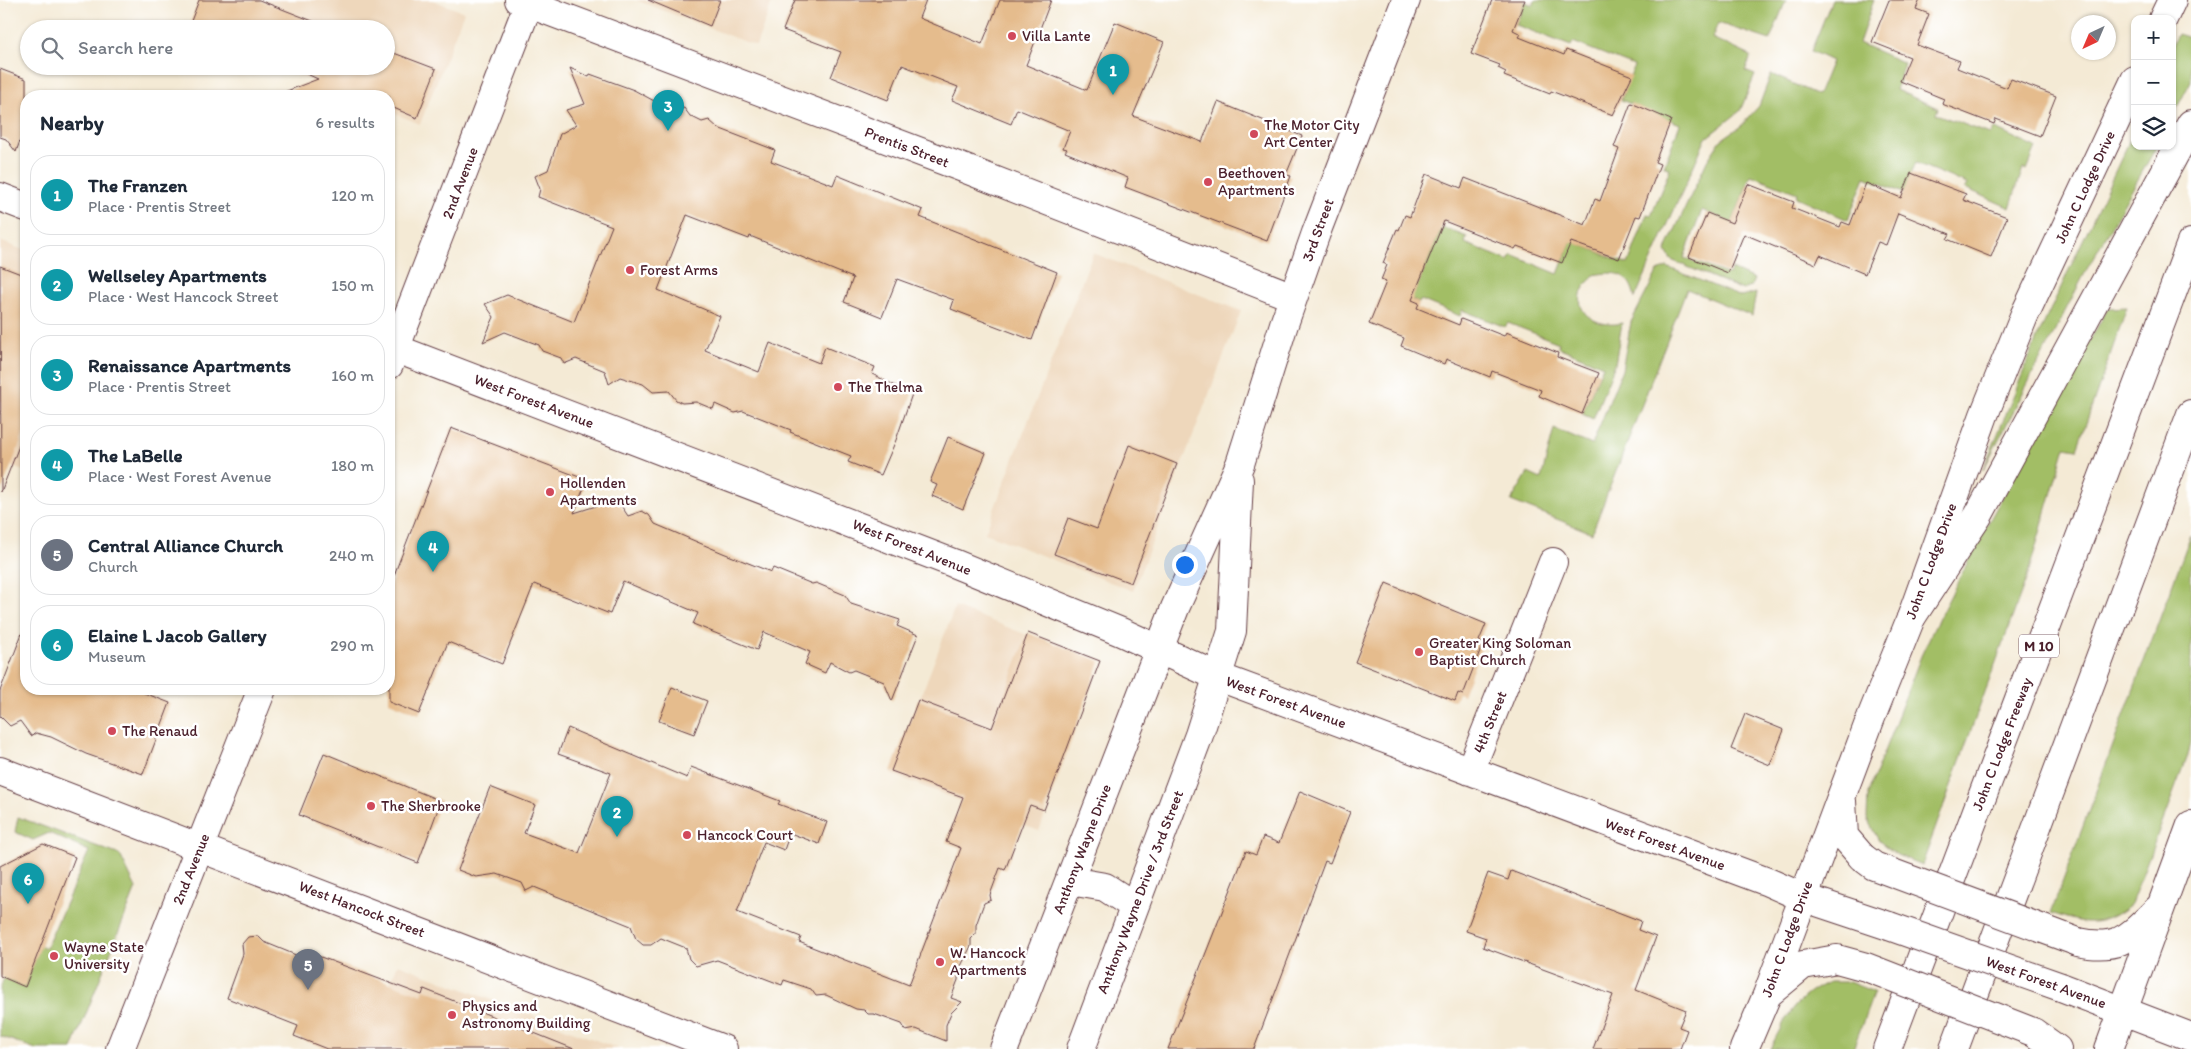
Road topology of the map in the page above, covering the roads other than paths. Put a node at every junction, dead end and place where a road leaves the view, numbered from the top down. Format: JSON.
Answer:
{"nodes":[{"id":1,"x":1406,"y":0,"type":"edge"},
{"id":2,"x":2172,"y":0,"type":"edge"},
{"id":3,"x":526,"y":1,"type":"edge"},
{"id":4,"x":2165,"y":15,"type":"edge"},
{"id":5,"x":2131,"y":89,"type":"edge"},
{"id":6,"x":2191,"y":124,"type":"edge"},
{"id":7,"x":0,"y":196,"type":"edge"},
{"id":8,"x":20,"y":204,"type":"edge"},
{"id":9,"x":2191,"y":243,"type":"edge"},
{"id":10,"x":1293,"y":297,"type":"junction"},
{"id":11,"x":395,"y":343,"type":"edge"},
{"id":12,"x":395,"y":354,"type":"edge"},
{"id":13,"x":2191,"y":414,"type":"edge"},
{"id":14,"x":1240,"y":464,"type":"junction"},
{"id":15,"x":1553,"y":562,"type":"dead end"},
{"id":16,"x":1911,"y":618,"type":"junction"},
{"id":17,"x":1160,"y":649,"type":"junction"},
{"id":18,"x":1219,"y":678,"type":"junction"},
{"id":19,"x":260,"y":695,"type":"edge"},
{"id":20,"x":1199,"y":735,"type":"joint"},
{"id":21,"x":0,"y":771,"type":"edge"},
{"id":22,"x":1470,"y":771,"type":"junction"},
{"id":23,"x":1842,"y":794,"type":"junction"},
{"id":24,"x":2191,"y":825,"type":"edge"},
{"id":25,"x":199,"y":848,"type":"junction"},
{"id":26,"x":1070,"y":881,"type":"junction"},
{"id":27,"x":1802,"y":897,"type":"junction"},
{"id":28,"x":2162,"y":905,"type":"junction"},
{"id":29,"x":1134,"y":906,"type":"junction"},
{"id":30,"x":1767,"y":994,"type":"junction"},
{"id":31,"x":2123,"y":1011,"type":"junction"},
{"id":32,"x":2191,"y":1037,"type":"edge"},
{"id":33,"x":120,"y":1049,"type":"edge"},
{"id":34,"x":723,"y":1049,"type":"edge"},
{"id":35,"x":1004,"y":1049,"type":"edge"},
{"id":36,"x":1081,"y":1049,"type":"edge"},
{"id":37,"x":1744,"y":1049,"type":"edge"},
{"id":38,"x":1887,"y":1049,"type":"edge"},
{"id":39,"x":1954,"y":1049,"type":"edge"},
{"id":40,"x":2057,"y":1049,"type":"edge"},
{"id":41,"x":2109,"y":1049,"type":"edge"}],
"edges":[{"from":1,"to":10,"type":"main road","name":"3rd Street"},
{"from":2,"to":4,"type":"main road"},
{"from":3,"to":10,"type":"main road","name":"Prentis Street"},
{"from":3,"to":11,"type":"main road","name":"2nd Avenue"},
{"from":5,"to":16,"type":"main road","name":"John C Lodge Drive"},
{"from":6,"to":16,"type":"main road"},
{"from":7,"to":8,"type":"main road"},
{"from":9,"to":38,"type":"main road","name":"John C Lodge Freeway","number":"M 10"},
{"from":10,"to":14,"type":"main road","name":"3rd Street"},
{"from":12,"to":17,"type":"main road","name":"West Forest Avenue"},
{"from":13,"to":39,"type":"main road"},
{"from":14,"to":17,"type":"main road","name":"3rd Street"},
{"from":14,"to":18,"type":"main road","name":"3rd Street"},
{"from":15,"to":22,"type":"main road","name":"4th Street"},
{"from":16,"to":23,"type":"main road","name":"John C Lodge Drive"},
{"from":17,"to":18,"type":"main road","name":"West Forest Avenue"},
{"from":17,"to":26,"type":"main road","name":"Anthony Wayne Drive"},
{"from":18,"to":20,"type":"main road","name":"3rd Street"},
{"from":18,"to":22,"type":"main road","name":"West Forest Avenue"},
{"from":19,"to":25,"type":"main road","name":"2nd Avenue"},
{"from":20,"to":29,"type":"main road","name":"Anthony Wayne Drive / 3rd Street"},
{"from":21,"to":25,"type":"main road","name":"West Hancock Street"},
{"from":22,"to":27,"type":"main road","name":"West Forest Avenue"},
{"from":23,"to":27,"type":"main road","name":"John C Lodge Drive"},
{"from":23,"to":28,"type":"main road","bridge":true},
{"from":24,"to":28,"type":"main road"},
{"from":25,"to":33,"type":"main road","name":"2nd Avenue"},
{"from":25,"to":34,"type":"main road","name":"West Hancock Street"},
{"from":26,"to":29,"type":"main road"},
{"from":26,"to":35,"type":"main road","name":"Anthony Wayne Drive"},
{"from":27,"to":30,"type":"main road","name":"John C Lodge Drive"},
{"from":27,"to":31,"type":"main road","name":"West Forest Avenue","bridge":true},
{"from":28,"to":31,"type":"main road"},
{"from":29,"to":36,"type":"main road","name":"Anthony Wayne Drive / 3rd Street"},
{"from":30,"to":37,"type":"main road","name":"John C Lodge Drive"},
{"from":30,"to":40,"type":"main road","bridge":true},
{"from":31,"to":32,"type":"main road","name":"West Forest Avenue"},
{"from":31,"to":41,"type":"main road"}]}
